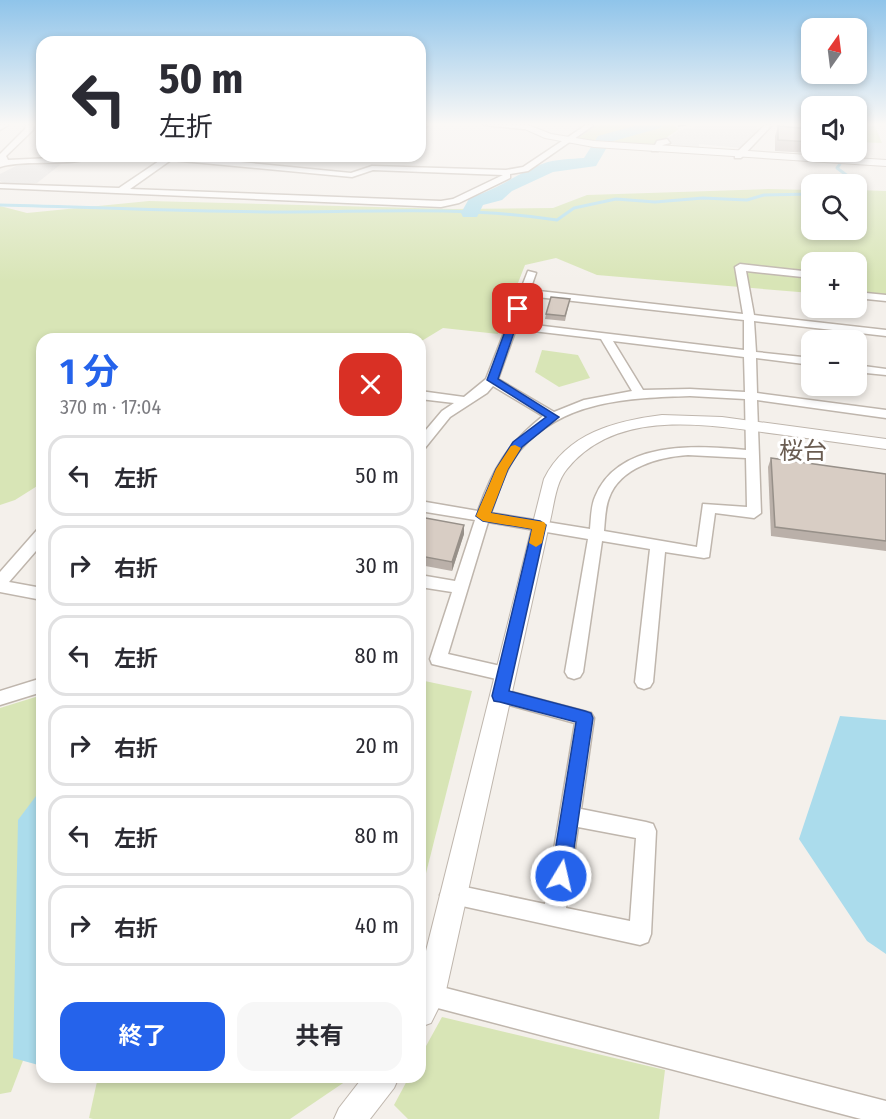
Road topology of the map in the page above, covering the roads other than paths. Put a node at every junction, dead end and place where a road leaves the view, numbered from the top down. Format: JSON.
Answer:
{"nodes":[{"id":1,"x":141,"y":177,"type":"edge"},
{"id":2,"x":505,"y":177,"type":"edge"},
{"id":3,"x":0,"y":186,"type":"edge"},
{"id":4,"x":121,"y":191,"type":"junction"},
{"id":5,"x":531,"y":273,"type":"dead end"},
{"id":6,"x":801,"y":274,"type":"edge"},
{"id":7,"x":524,"y":292,"type":"junction"},
{"id":8,"x":867,"y":296,"type":"edge"},
{"id":9,"x":886,"y":298,"type":"edge"},
{"id":10,"x":749,"y":317,"type":"junction"},
{"id":11,"x":511,"y":325,"type":"junction"},
{"id":12,"x":886,"y":333,"type":"edge"},
{"id":13,"x":605,"y":338,"type":"junction"},
{"id":14,"x":750,"y":354,"type":"junction"},
{"id":15,"x":801,"y":361,"type":"edge"},
{"id":16,"x":867,"y":369,"type":"edge"},
{"id":17,"x":886,"y":372,"type":"edge"},
{"id":18,"x":492,"y":380,"type":"junction"},
{"id":19,"x":639,"y":392,"type":"junction"},
{"id":20,"x":426,"y":396,"type":"edge"},
{"id":21,"x":750,"y":396,"type":"junction"},
{"id":22,"x":464,"y":401,"type":"junction"},
{"id":23,"x":886,"y":414,"type":"edge"},
{"id":24,"x":553,"y":417,"type":"junction"},
{"id":25,"x":751,"y":426,"type":"junction"},
{"id":26,"x":426,"y":438,"type":"edge"},
{"id":27,"x":886,"y":444,"type":"edge"},
{"id":28,"x":752,"y":455,"type":"junction"},
{"id":29,"x":426,"y":507,"type":"edge"},
{"id":30,"x":483,"y":516,"type":"junction"},
{"id":31,"x":540,"y":525,"type":"junction"},
{"id":32,"x":597,"y":533,"type":"junction"},
{"id":33,"x":36,"y":541,"type":"edge"},
{"id":34,"x":658,"y":544,"type":"junction"},
{"id":35,"x":426,"y":582,"type":"edge"},
{"id":36,"x":0,"y":584,"type":"edge"},
{"id":37,"x":461,"y":588,"type":"junction"},
{"id":38,"x":36,"y":593,"type":"edge"},
{"id":39,"x":574,"y":672,"type":"dead end"},
{"id":40,"x":644,"y":682,"type":"dead end"},
{"id":41,"x":503,"y":685,"type":"junction"},
{"id":42,"x":36,"y":687,"type":"edge"},
{"id":43,"x":0,"y":698,"type":"edge"},
{"id":44,"x":570,"y":816,"type":"junction"},
{"id":45,"x":451,"y":895,"type":"junction"},
{"id":46,"x":554,"y":916,"type":"junction"},
{"id":47,"x":426,"y":999,"type":"edge"},
{"id":48,"x":426,"y":1003,"type":"edge"},
{"id":49,"x":377,"y":1083,"type":"edge"},
{"id":50,"x":886,"y":1113,"type":"edge"},
{"id":51,"x":350,"y":1119,"type":"edge"}],
"edges":[{"from":1,"to":4,"type":"street"},
{"from":2,"to":4,"type":"street"},
{"from":3,"to":4,"type":"street"},
{"from":5,"to":7,"type":"street"},
{"from":6,"to":10,"type":"street"},
{"from":7,"to":10,"type":"street"},
{"from":7,"to":11,"type":"street"},
{"from":8,"to":9,"type":"street"},
{"from":10,"to":12,"type":"street"},
{"from":10,"to":14,"type":"street"},
{"from":11,"to":13,"type":"street"},
{"from":11,"to":18,"type":"street"},
{"from":13,"to":14,"type":"street"},
{"from":13,"to":19,"type":"street"},
{"from":14,"to":15,"type":"street"},
{"from":14,"to":21,"type":"street"},
{"from":16,"to":17,"type":"street"},
{"from":18,"to":22,"type":"street"},
{"from":18,"to":24,"type":"street"},
{"from":19,"to":21,"type":"street"},
{"from":19,"to":24,"type":"street"},
{"from":20,"to":22,"type":"street"},
{"from":21,"to":23,"type":"street"},
{"from":21,"to":25,"type":"street"},
{"from":22,"to":26,"type":"street"},
{"from":24,"to":30,"type":"street"},
{"from":25,"to":27,"type":"street"},
{"from":25,"to":28,"type":"street"},
{"from":25,"to":31,"type":"street"},
{"from":28,"to":32,"type":"street"},
{"from":28,"to":34,"type":"street"},
{"from":29,"to":30,"type":"street"},
{"from":30,"to":31,"type":"street"},
{"from":30,"to":37,"type":"street"},
{"from":31,"to":32,"type":"street"},
{"from":31,"to":41,"type":"street"},
{"from":32,"to":34,"type":"street"},
{"from":32,"to":39,"type":"street"},
{"from":33,"to":36,"type":"street"},
{"from":34,"to":40,"type":"street"},
{"from":35,"to":37,"type":"street"},
{"from":36,"to":38,"type":"street"},
{"from":37,"to":41,"type":"street"},
{"from":41,"to":44,"type":"street"},
{"from":41,"to":45,"type":"street"},
{"from":42,"to":43,"type":"street"},
{"from":44,"to":46,"type":"street"},
{"from":44,"to":46,"type":"street"},
{"from":45,"to":46,"type":"street"},
{"from":45,"to":47,"type":"street"},
{"from":48,"to":50,"type":"street"},
{"from":49,"to":51,"type":"street"}]}
